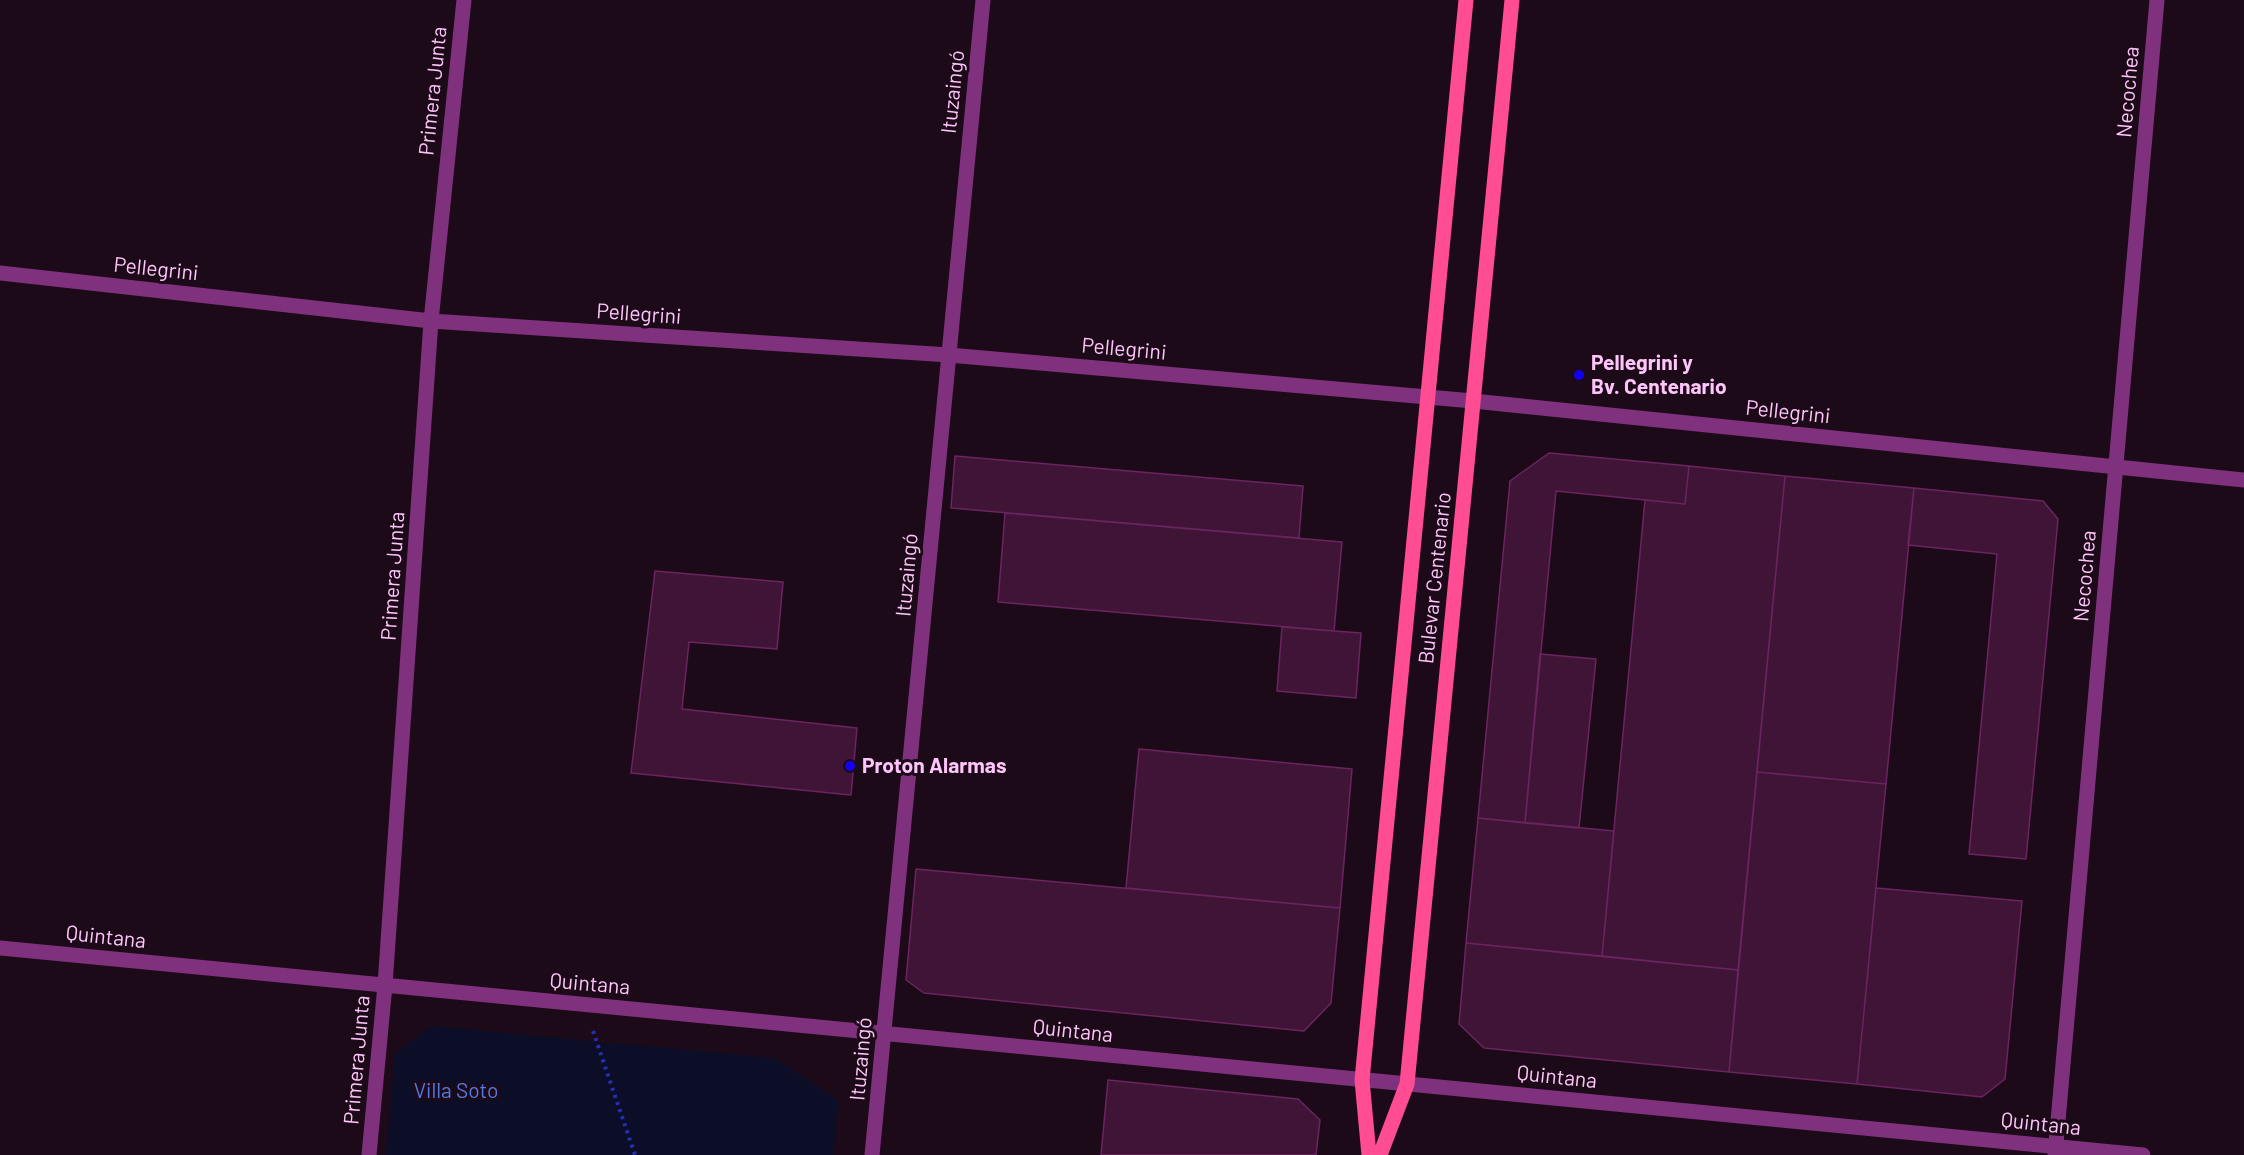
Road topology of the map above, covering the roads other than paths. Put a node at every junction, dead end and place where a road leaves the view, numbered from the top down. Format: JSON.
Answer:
{"nodes":[{"id":1,"x":464,"y":0,"type":"edge"},
{"id":2,"x":983,"y":0,"type":"edge"},
{"id":3,"x":1466,"y":0,"type":"edge"},
{"id":4,"x":1512,"y":0,"type":"edge"},
{"id":5,"x":2157,"y":0,"type":"edge"},
{"id":6,"x":0,"y":273,"type":"edge"},
{"id":7,"x":431,"y":321,"type":"junction"},
{"id":8,"x":949,"y":355,"type":"junction"},
{"id":9,"x":1428,"y":397,"type":"junction"},
{"id":10,"x":1473,"y":401,"type":"junction"},
{"id":11,"x":2116,"y":467,"type":"junction"},
{"id":12,"x":2244,"y":480,"type":"edge"},
{"id":13,"x":0,"y":948,"type":"edge"},
{"id":14,"x":385,"y":985,"type":"junction"},
{"id":15,"x":884,"y":1033,"type":"junction"},
{"id":16,"x":1362,"y":1080,"type":"junction"},
{"id":17,"x":1407,"y":1084,"type":"junction"},
{"id":18,"x":2056,"y":1151,"type":"edge"},
{"id":19,"x":369,"y":1155,"type":"edge"},
{"id":20,"x":872,"y":1155,"type":"edge"},
{"id":21,"x":1369,"y":1155,"type":"edge"},
{"id":22,"x":1380,"y":1155,"type":"edge"},
{"id":23,"x":2142,"y":1155,"type":"edge"}],
"edges":[{"from":1,"to":7,"type":"street","name":"Primera Junta"},
{"from":2,"to":8,"type":"street","name":"Ituzaingó"},
{"from":3,"to":9,"type":"main road","name":"Bulevar Centenario"},
{"from":4,"to":10,"type":"main road","name":"Bulevar Centenario"},
{"from":5,"to":11,"type":"street","name":"Necochea"},
{"from":6,"to":7,"type":"street","name":"Pellegrini"},
{"from":7,"to":8,"type":"street","name":"Pellegrini"},
{"from":7,"to":14,"type":"street","name":"Primera Junta"},
{"from":8,"to":9,"type":"street","name":"Pellegrini"},
{"from":8,"to":15,"type":"street","name":"Ituzaingó"},
{"from":9,"to":10,"type":"street","name":"Pellegrini"},
{"from":9,"to":16,"type":"main road","name":"Bulevar Centenario"},
{"from":10,"to":11,"type":"street","name":"Pellegrini"},
{"from":10,"to":17,"type":"main road","name":"Bulevar Centenario"},
{"from":11,"to":12,"type":"street","name":"Pellegrini"},
{"from":11,"to":18,"type":"street","name":"Necochea"},
{"from":13,"to":14,"type":"street","name":"Quintana"},
{"from":14,"to":15,"type":"street","name":"Quintana"},
{"from":14,"to":19,"type":"street","name":"Primera Junta"},
{"from":15,"to":16,"type":"street","name":"Quintana"},
{"from":15,"to":20,"type":"street","name":"Ituzaingó"},
{"from":16,"to":17,"type":"street","name":"Quintana"},
{"from":16,"to":21,"type":"main road","name":"Bulevar Centenario"},
{"from":17,"to":18,"type":"street","name":"Quintana"},
{"from":17,"to":22,"type":"main road","name":"Bulevar Centenario"},
{"from":18,"to":23,"type":"street","name":"Quintana"}]}
